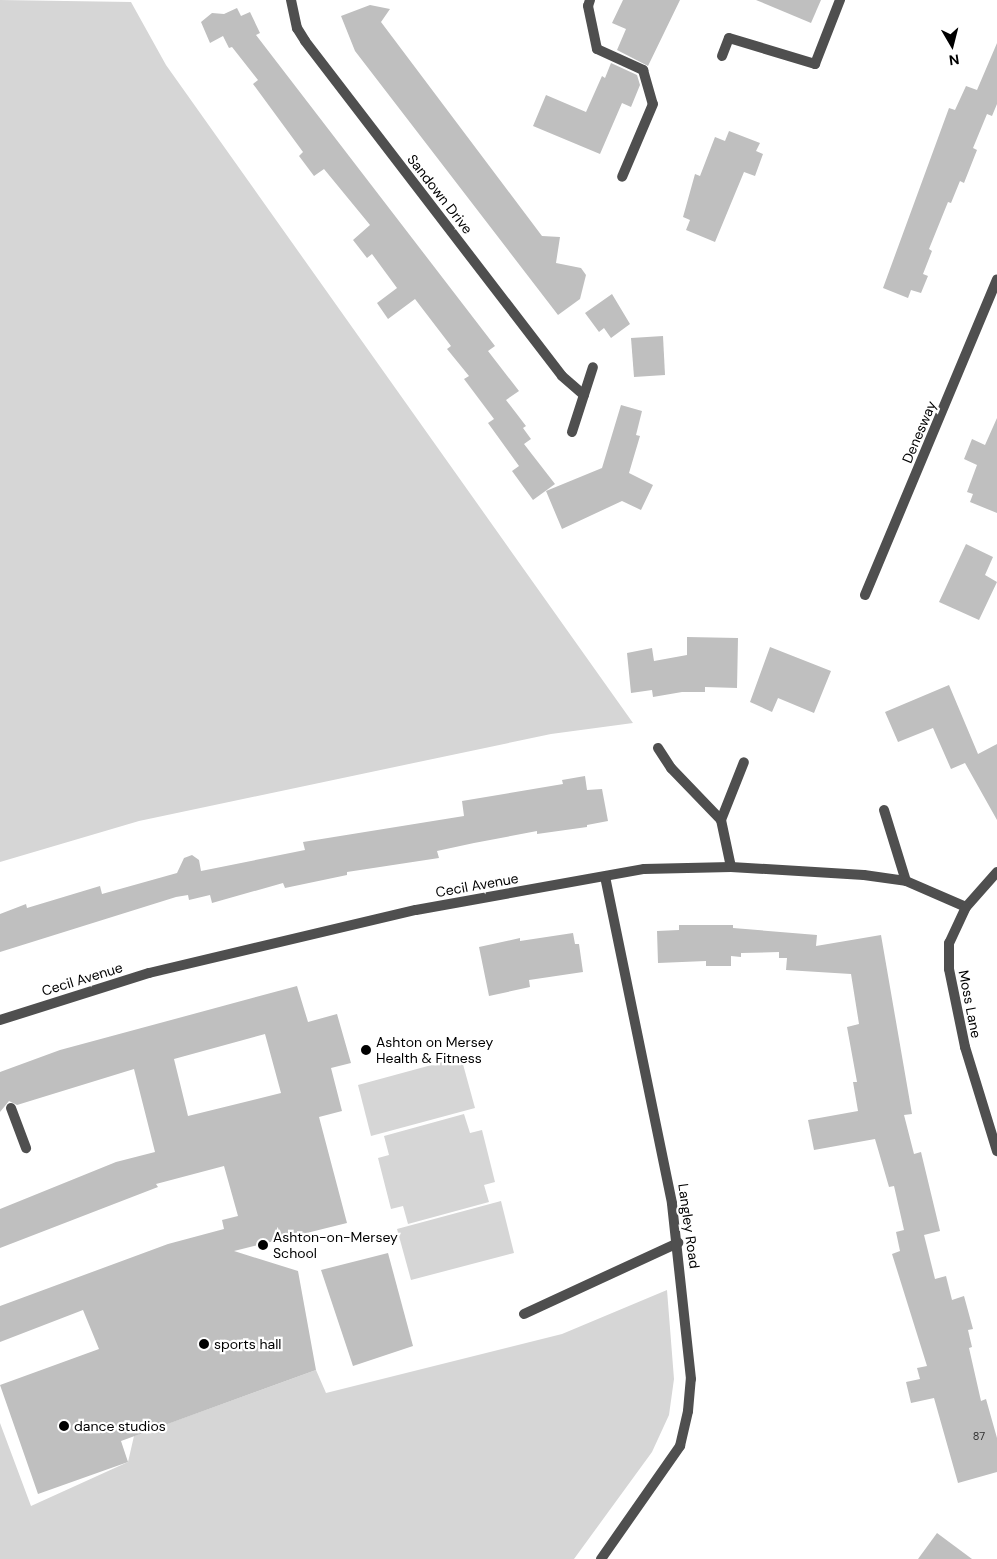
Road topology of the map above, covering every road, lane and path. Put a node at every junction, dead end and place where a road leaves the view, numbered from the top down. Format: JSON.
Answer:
{"nodes":[{"id":1,"x":291,"y":0,"type":"edge"},
{"id":2,"x":590,"y":0,"type":"edge"},
{"id":3,"x":840,"y":0,"type":"edge"},
{"id":4,"x":722,"y":56,"type":"dead end"},
{"id":5,"x":622,"y":177,"type":"dead end"},
{"id":6,"x":997,"y":279,"type":"edge"},
{"id":7,"x":593,"y":367,"type":"dead end"},
{"id":8,"x":584,"y":395,"type":"junction"},
{"id":9,"x":572,"y":432,"type":"dead end"},
{"id":10,"x":866,"y":596,"type":"dead end"},
{"id":11,"x":658,"y":748,"type":"dead end"},
{"id":12,"x":744,"y":762,"type":"dead end"},
{"id":13,"x":884,"y":810,"type":"dead end"},
{"id":14,"x":721,"y":820,"type":"junction"},
{"id":15,"x":731,"y":868,"type":"junction"},
{"id":16,"x":997,"y":872,"type":"edge"},
{"id":17,"x":604,"y":876,"type":"junction"},
{"id":18,"x":906,"y":881,"type":"junction"},
{"id":19,"x":966,"y":907,"type":"junction"},
{"id":20,"x":0,"y":1020,"type":"edge"},
{"id":21,"x":11,"y":1108,"type":"dead end"},
{"id":22,"x":26,"y":1148,"type":"dead end"},
{"id":23,"x":997,"y":1151,"type":"edge"},
{"id":24,"x":678,"y":1243,"type":"junction"},
{"id":25,"x":524,"y":1314,"type":"dead end"},
{"id":26,"x":601,"y":1559,"type":"edge"}],
"edges":[{"from":1,"to":8,"type":"street","name":"Sandown Drive"},
{"from":2,"to":5,"type":"street"},
{"from":3,"to":4,"type":"street"},
{"from":6,"to":10,"type":"street","name":"Denesway"},
{"from":7,"to":8,"type":"street"},
{"from":8,"to":9,"type":"street"},
{"from":11,"to":14,"type":"street"},
{"from":12,"to":14,"type":"street"},
{"from":13,"to":18,"type":"street"},
{"from":14,"to":15,"type":"street"},
{"from":15,"to":17,"type":"street","name":"Cecil Avenue"},
{"from":15,"to":18,"type":"street","name":"Cecil Avenue"},
{"from":16,"to":19,"type":"street","name":"Moss Lane"},
{"from":17,"to":20,"type":"street","name":"Cecil Avenue"},
{"from":17,"to":24,"type":"street","name":"Langley Road"},
{"from":18,"to":19,"type":"street","name":"Cecil Avenue"},
{"from":19,"to":23,"type":"street","name":"Moss Lane"},
{"from":21,"to":22,"type":"street"},
{"from":24,"to":25,"type":"street"},
{"from":24,"to":26,"type":"street","name":"Langley Road"}]}
